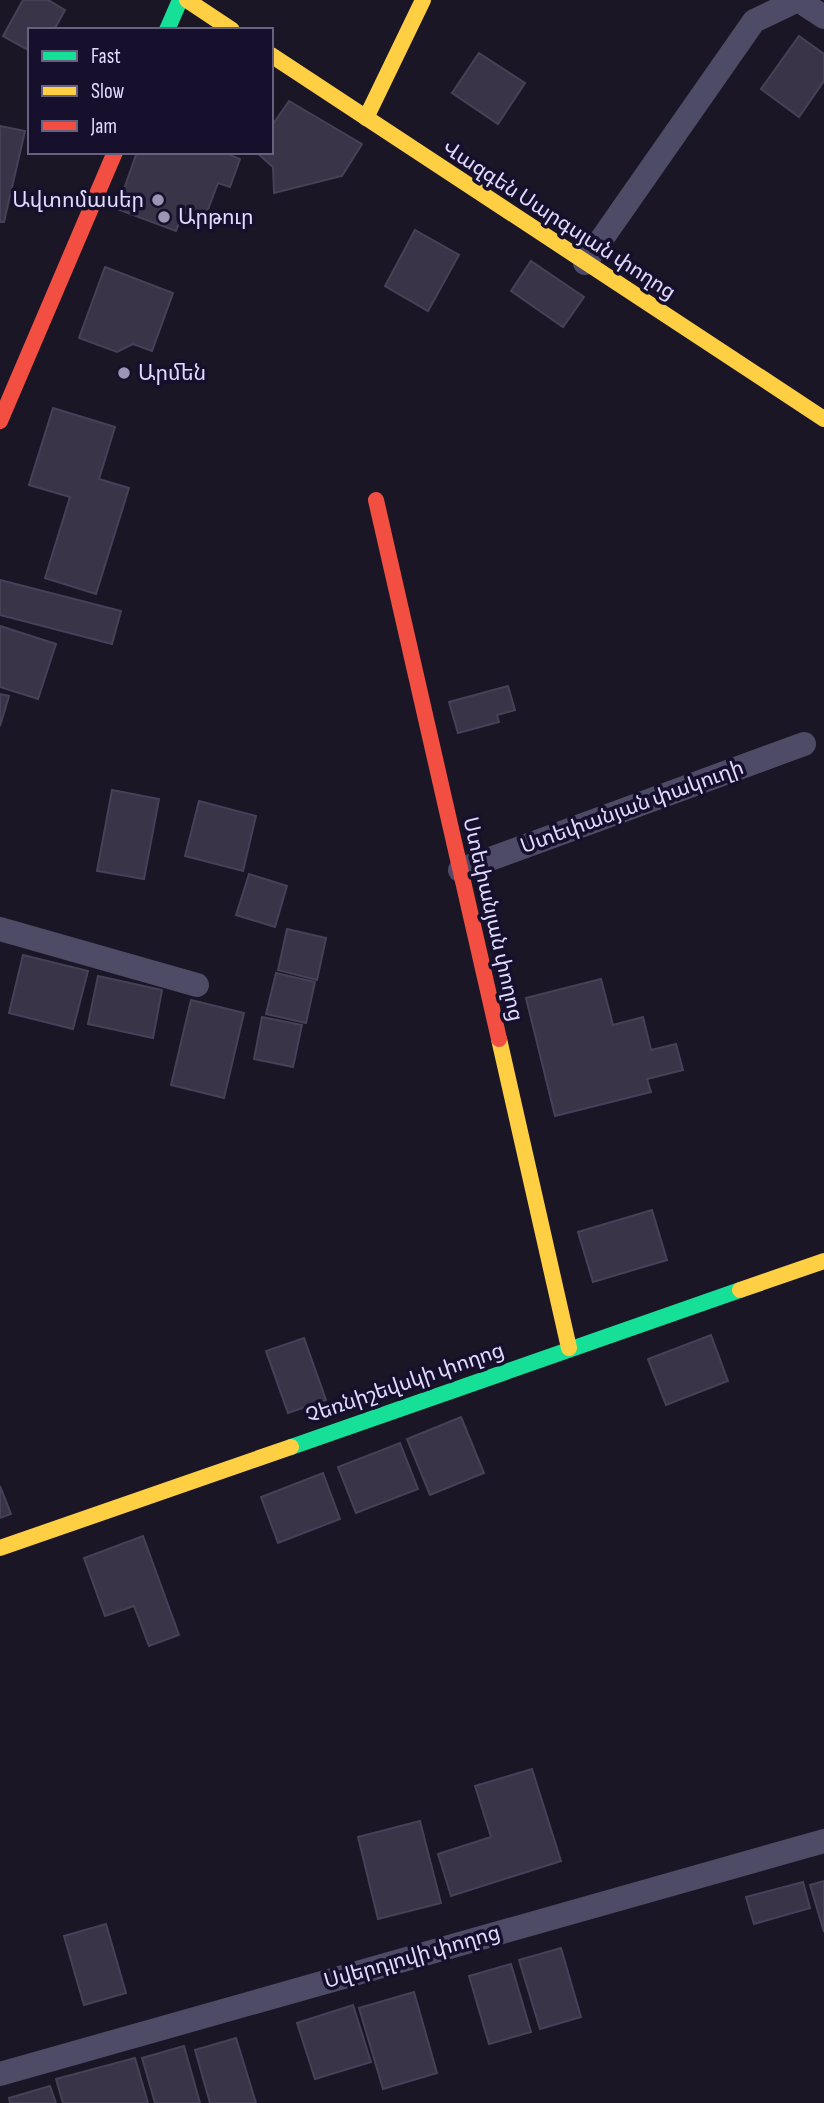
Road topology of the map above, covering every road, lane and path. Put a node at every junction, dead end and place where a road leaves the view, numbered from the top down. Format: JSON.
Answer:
{"nodes":[{"id":1,"x":180,"y":0,"type":"edge"},
{"id":2,"x":187,"y":0,"type":"edge"},
{"id":3,"x":424,"y":0,"type":"edge"},
{"id":4,"x":824,"y":17,"type":"edge"},
{"id":5,"x":168,"y":28,"type":"edge"},
{"id":6,"x":229,"y":28,"type":"edge"},
{"id":7,"x":273,"y":56,"type":"edge"},
{"id":8,"x":366,"y":118,"type":"junction"},
{"id":9,"x":114,"y":154,"type":"edge"},
{"id":10,"x":585,"y":263,"type":"junction"},
{"id":11,"x":824,"y":419,"type":"edge"},
{"id":12,"x":0,"y":421,"type":"edge"},
{"id":13,"x":376,"y":500,"type":"dead end"},
{"id":14,"x":804,"y":744,"type":"dead end"},
{"id":15,"x":460,"y":870,"type":"junction"},
{"id":16,"x":0,"y":929,"type":"edge"},
{"id":17,"x":197,"y":985,"type":"dead end"},
{"id":18,"x":824,"y":1261,"type":"edge"},
{"id":19,"x":569,"y":1348,"type":"junction"},
{"id":20,"x":0,"y":1548,"type":"edge"},
{"id":21,"x":824,"y":1841,"type":"edge"},
{"id":22,"x":0,"y":2074,"type":"edge"}],
"edges":[{"from":1,"to":5,"type":"main road"},
{"from":2,"to":6,"type":"main road"},
{"from":3,"to":8,"type":"main road"},
{"from":4,"to":10,"type":"street"},
{"from":7,"to":8,"type":"main road","name":"Վազգեն Սարգսյան փողոց"},
{"from":8,"to":10,"type":"main road","name":"Վազգեն Սարգսյան փողոց"},
{"from":9,"to":12,"type":"main road"},
{"from":10,"to":11,"type":"main road","name":"Վազգեն Սարգսյան փողոց"},
{"from":13,"to":15,"type":"main road","name":"Ստեփանյան փողոց"},
{"from":14,"to":15,"type":"street","name":"Ստեփանյան փակուղի"},
{"from":15,"to":19,"type":"main road","name":"Ստեփանյան փողոց"},
{"from":16,"to":17,"type":"street"},
{"from":18,"to":19,"type":"main road","name":"Չեռնիշեվսկի փողոց"},
{"from":19,"to":20,"type":"main road","name":"Չեռնիշեվսկի փողոց"},
{"from":21,"to":22,"type":"street","name":"Սվերդլովի փողոց"}]}
